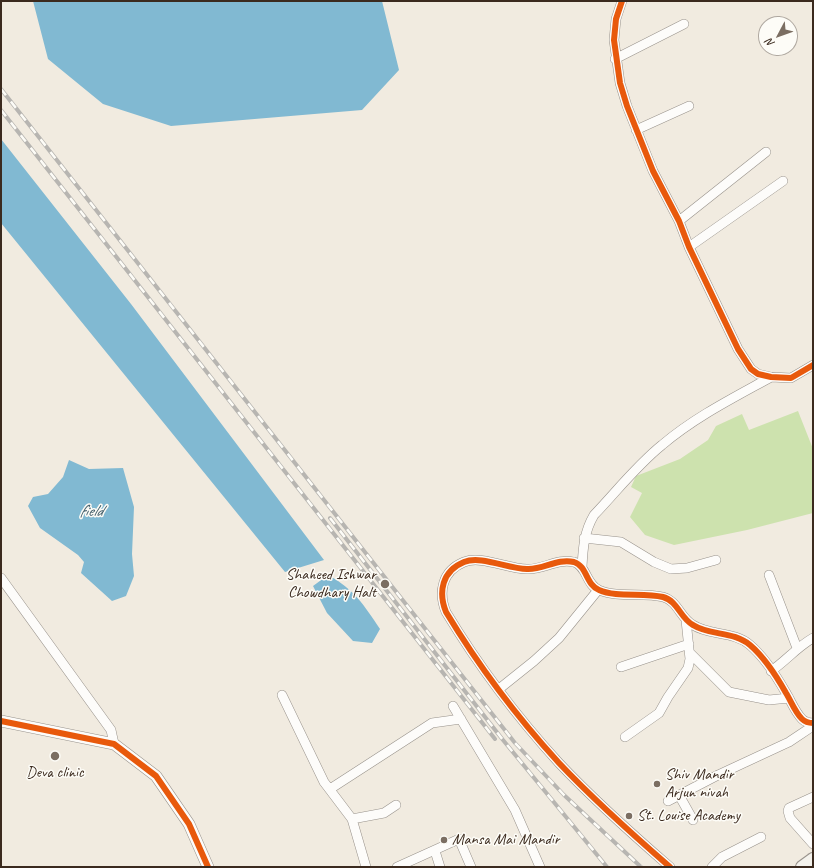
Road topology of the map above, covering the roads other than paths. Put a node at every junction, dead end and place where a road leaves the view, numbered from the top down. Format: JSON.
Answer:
{"nodes":[{"id":1,"x":622,"y":1,"type":"edge"},
{"id":2,"x":684,"y":24,"type":"dead end"},
{"id":3,"x":615,"y":59,"type":"junction"},
{"id":4,"x":689,"y":106,"type":"dead end"},
{"id":5,"x":636,"y":130,"type":"junction"},
{"id":6,"x":766,"y":152,"type":"dead end"},
{"id":7,"x":783,"y":181,"type":"dead end"},
{"id":8,"x":678,"y":221,"type":"junction"},
{"id":9,"x":688,"y":247,"type":"junction"},
{"id":10,"x":813,"y":366,"type":"edge"},
{"id":11,"x":771,"y":377,"type":"junction"},
{"id":12,"x":584,"y":538,"type":"junction"},
{"id":13,"x":716,"y":560,"type":"dead end"},
{"id":14,"x":582,"y":567,"type":"junction"},
{"id":15,"x":769,"y":575,"type":"dead end"},
{"id":16,"x":1,"y":578,"type":"edge"},
{"id":17,"x":598,"y":590,"type":"junction"},
{"id":18,"x":686,"y":620,"type":"junction"},
{"id":19,"x":813,"y":638,"type":"edge"},
{"id":20,"x":689,"y":648,"type":"junction"},
{"id":21,"x":797,"y":648,"type":"junction"},
{"id":22,"x":621,"y":667,"type":"dead end"},
{"id":23,"x":772,"y":671,"type":"junction"},
{"id":24,"x":499,"y":689,"type":"junction"},
{"id":25,"x":282,"y":694,"type":"dead end"},
{"id":26,"x":789,"y":698,"type":"junction"},
{"id":27,"x":453,"y":706,"type":"dead end"},
{"id":28,"x":461,"y":719,"type":"junction"},
{"id":29,"x":1,"y":721,"type":"edge"},
{"id":30,"x":813,"y":725,"type":"edge"},
{"id":31,"x":626,"y":737,"type":"dead end"},
{"id":32,"x":114,"y":744,"type":"junction"},
{"id":33,"x":330,"y":789,"type":"junction"},
{"id":34,"x":679,"y":795,"type":"junction"},
{"id":35,"x":813,"y":797,"type":"edge"},
{"id":36,"x":668,"y":801,"type":"dead end"},
{"id":37,"x":396,"y":805,"type":"dead end"},
{"id":38,"x":352,"y":819,"type":"junction"},
{"id":39,"x":693,"y":820,"type":"dead end"},
{"id":40,"x":761,"y":837,"type":"dead end"},
{"id":41,"x":813,"y":844,"type":"edge"},
{"id":42,"x":435,"y":851,"type":"junction"},
{"id":43,"x":813,"y":859,"type":"edge"},
{"id":44,"x":208,"y":867,"type":"edge"},
{"id":45,"x":366,"y":867,"type":"edge"},
{"id":46,"x":396,"y":867,"type":"edge"},
{"id":47,"x":440,"y":867,"type":"edge"},
{"id":48,"x":471,"y":867,"type":"edge"},
{"id":49,"x":540,"y":867,"type":"edge"},
{"id":50,"x":670,"y":867,"type":"edge"},
{"id":51,"x":712,"y":867,"type":"edge"},
{"id":52,"x":802,"y":867,"type":"edge"}],
"edges":[{"from":1,"to":3,"type":"street"},
{"from":2,"to":3,"type":"street"},
{"from":3,"to":5,"type":"street"},
{"from":4,"to":5,"type":"street"},
{"from":5,"to":8,"type":"street"},
{"from":6,"to":8,"type":"street"},
{"from":7,"to":9,"type":"street"},
{"from":8,"to":9,"type":"street"},
{"from":9,"to":11,"type":"street"},
{"from":10,"to":11,"type":"street"},
{"from":11,"to":12,"type":"street"},
{"from":12,"to":13,"type":"street"},
{"from":12,"to":14,"type":"street"},
{"from":14,"to":17,"type":"street"},
{"from":14,"to":24,"type":"street"},
{"from":15,"to":21,"type":"street"},
{"from":16,"to":32,"type":"street"},
{"from":17,"to":18,"type":"street"},
{"from":17,"to":24,"type":"street"},
{"from":18,"to":20,"type":"street"},
{"from":18,"to":23,"type":"street"},
{"from":19,"to":21,"type":"street"},
{"from":20,"to":22,"type":"street"},
{"from":20,"to":26,"type":"street"},
{"from":20,"to":31,"type":"street"},
{"from":21,"to":23,"type":"street"},
{"from":23,"to":26,"type":"street"},
{"from":24,"to":50,"type":"street"},
{"from":25,"to":33,"type":"street"},
{"from":26,"to":30,"type":"street"},
{"from":27,"to":28,"type":"street"},
{"from":28,"to":33,"type":"street"},
{"from":28,"to":49,"type":"street"},
{"from":29,"to":32,"type":"street"},
{"from":30,"to":34,"type":"street"},
{"from":32,"to":44,"type":"street"},
{"from":33,"to":38,"type":"street"},
{"from":34,"to":36,"type":"street"},
{"from":34,"to":39,"type":"street"},
{"from":35,"to":41,"type":"street"},
{"from":37,"to":38,"type":"street"},
{"from":38,"to":45,"type":"street"},
{"from":40,"to":51,"type":"street"},
{"from":42,"to":46,"type":"street"},
{"from":42,"to":47,"type":"street"},
{"from":42,"to":48,"type":"street"},
{"from":43,"to":52,"type":"main road"}]}
